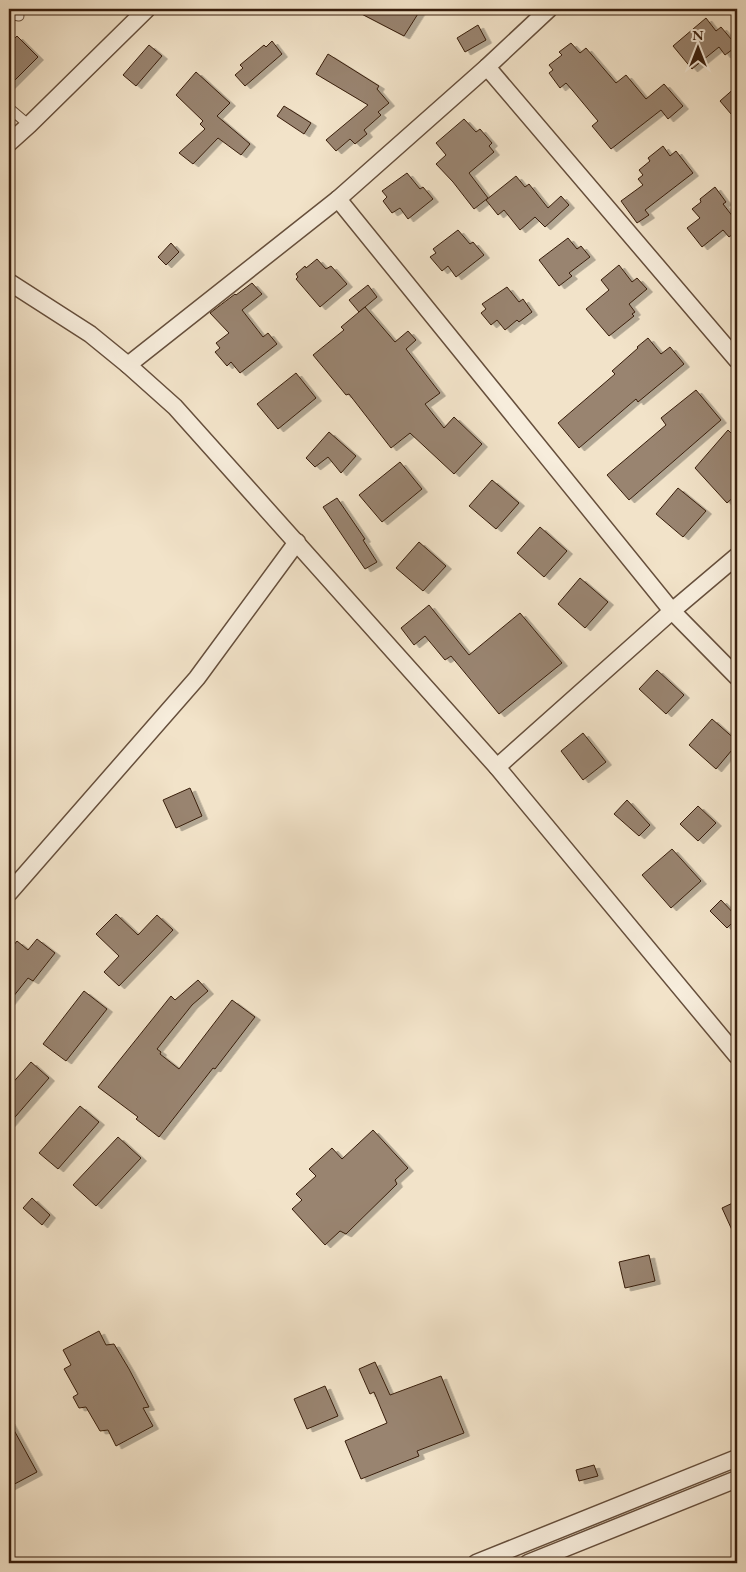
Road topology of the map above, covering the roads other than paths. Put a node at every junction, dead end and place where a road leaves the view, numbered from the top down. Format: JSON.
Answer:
{"nodes":[{"id":1,"x":147,"y":9,"type":"edge"},
{"id":2,"x":549,"y":9,"type":"edge"},
{"id":3,"x":9,"y":14,"type":"edge"},
{"id":4,"x":19,"y":16,"type":"dead end"},
{"id":5,"x":487,"y":67,"type":"junction"},
{"id":6,"x":9,"y":108,"type":"edge"},
{"id":7,"x":29,"y":125,"type":"junction"},
{"id":8,"x":9,"y":143,"type":"edge"},
{"id":9,"x":338,"y":199,"type":"junction"},
{"id":10,"x":9,"y":282,"type":"edge"},
{"id":11,"x":737,"y":360,"type":"edge"},
{"id":12,"x":128,"y":365,"type":"junction"},
{"id":13,"x":297,"y":542,"type":"junction"},
{"id":14,"x":737,"y":556,"type":"edge"},
{"id":15,"x":672,"y":611,"type":"junction"},
{"id":16,"x":737,"y":677,"type":"edge"},
{"id":17,"x":497,"y":766,"type":"junction"},
{"id":18,"x":9,"y":893,"type":"edge"},
{"id":19,"x":737,"y":1056,"type":"edge"},
{"id":20,"x":737,"y":1458,"type":"edge"},
{"id":21,"x":737,"y":1479,"type":"edge"},
{"id":22,"x":476,"y":1563,"type":"edge"},
{"id":23,"x":528,"y":1563,"type":"edge"}],
"edges":[{"from":1,"to":7,"type":"street"},
{"from":2,"to":5,"type":"street"},
{"from":3,"to":4,"type":"lane"},
{"from":5,"to":9,"type":"street"},
{"from":5,"to":11,"type":"street"},
{"from":6,"to":7,"type":"lane"},
{"from":7,"to":8,"type":"street"},
{"from":9,"to":12,"type":"street"},
{"from":9,"to":15,"type":"street"},
{"from":10,"to":12,"type":"street"},
{"from":12,"to":13,"type":"street"},
{"from":13,"to":17,"type":"street"},
{"from":13,"to":18,"type":"street"},
{"from":14,"to":15,"type":"street"},
{"from":15,"to":16,"type":"street"},
{"from":15,"to":17,"type":"street"},
{"from":17,"to":19,"type":"street"},
{"from":20,"to":22,"type":"street"},
{"from":21,"to":23,"type":"street"}]}
